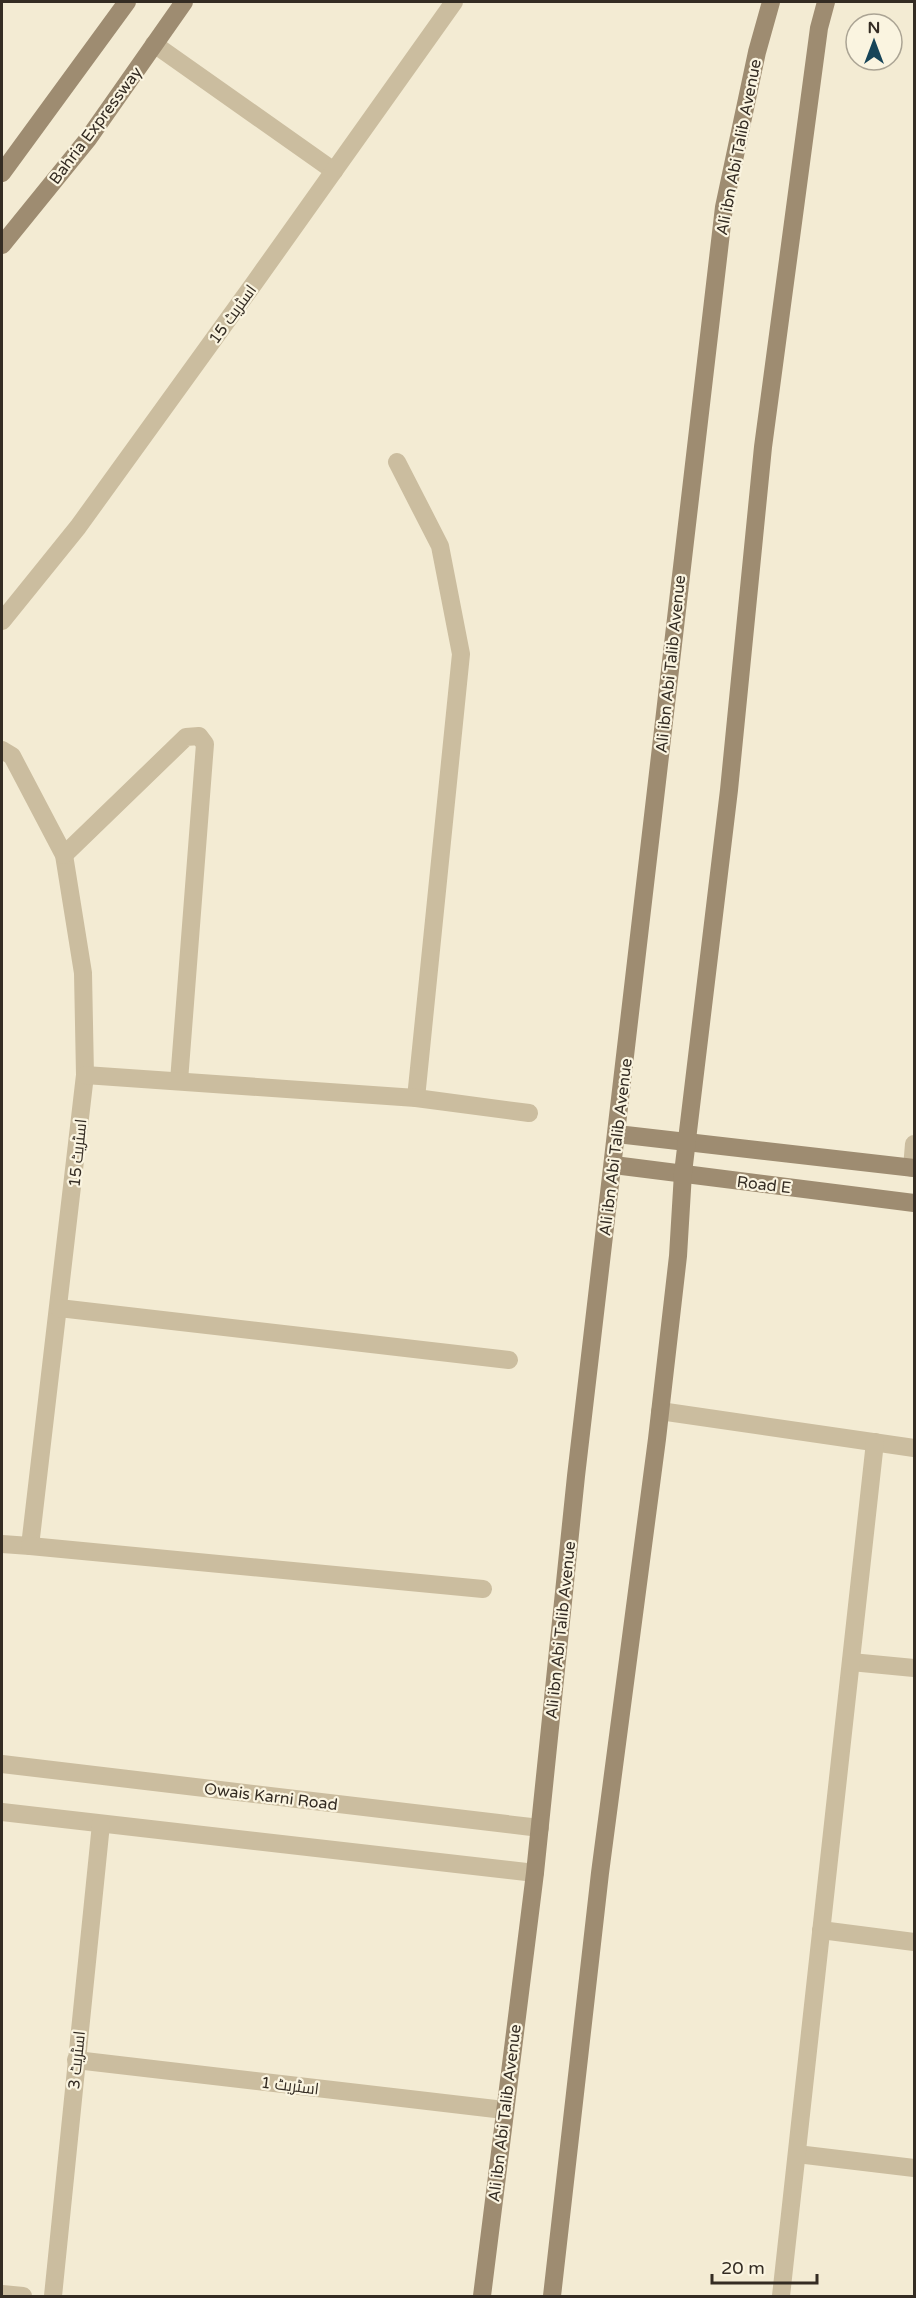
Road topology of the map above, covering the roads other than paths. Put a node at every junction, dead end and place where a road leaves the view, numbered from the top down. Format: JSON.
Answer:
{"nodes":[{"id":1,"x":127,"y":2,"type":"edge"},
{"id":2,"x":184,"y":2,"type":"edge"},
{"id":3,"x":454,"y":2,"type":"edge"},
{"id":4,"x":771,"y":2,"type":"edge"},
{"id":5,"x":826,"y":2,"type":"edge"},
{"id":6,"x":154,"y":44,"type":"junction"},
{"id":7,"x":334,"y":171,"type":"junction"},
{"id":8,"x":2,"y":173,"type":"edge"},
{"id":9,"x":2,"y":245,"type":"edge"},
{"id":10,"x":397,"y":462,"type":"dead end"},
{"id":11,"x":2,"y":621,"type":"edge"},
{"id":12,"x":2,"y":750,"type":"edge"},
{"id":13,"x":64,"y":855,"type":"junction"},
{"id":14,"x":85,"y":1075,"type":"junction"},
{"id":15,"x":179,"y":1081,"type":"junction"},
{"id":16,"x":416,"y":1098,"type":"junction"},
{"id":17,"x":530,"y":1113,"type":"dead end"},
{"id":18,"x":617,"y":1134,"type":"junction"},
{"id":19,"x":687,"y":1142,"type":"junction"},
{"id":20,"x":915,"y":1144,"type":"edge"},
{"id":21,"x":614,"y":1164,"type":"junction"},
{"id":22,"x":913,"y":1168,"type":"edge"},
{"id":23,"x":683,"y":1173,"type":"junction"},
{"id":24,"x":915,"y":1203,"type":"edge"},
{"id":25,"x":59,"y":1308,"type":"junction"},
{"id":26,"x":509,"y":1360,"type":"dead end"},
{"id":27,"x":660,"y":1412,"type":"junction"},
{"id":28,"x":875,"y":1442,"type":"junction"},
{"id":29,"x":915,"y":1448,"type":"edge"},
{"id":30,"x":2,"y":1544,"type":"edge"},
{"id":31,"x":30,"y":1546,"type":"junction"},
{"id":32,"x":483,"y":1589,"type":"dead end"},
{"id":33,"x":851,"y":1662,"type":"junction"},
{"id":34,"x":915,"y":1668,"type":"edge"},
{"id":35,"x":2,"y":1764,"type":"edge"},
{"id":36,"x":2,"y":1812,"type":"edge"},
{"id":37,"x":101,"y":1824,"type":"junction"},
{"id":38,"x":540,"y":1828,"type":"junction"},
{"id":39,"x":535,"y":1873,"type":"junction"},
{"id":40,"x":821,"y":1930,"type":"junction"},
{"id":41,"x":915,"y":1942,"type":"edge"},
{"id":42,"x":76,"y":2060,"type":"junction"},
{"id":43,"x":504,"y":2110,"type":"junction"},
{"id":44,"x":797,"y":2154,"type":"junction"},
{"id":45,"x":915,"y":2168,"type":"edge"},
{"id":46,"x":2,"y":2294,"type":"edge"},
{"id":47,"x":23,"y":2296,"type":"edge"},
{"id":48,"x":53,"y":2296,"type":"edge"},
{"id":49,"x":482,"y":2296,"type":"edge"},
{"id":50,"x":552,"y":2296,"type":"edge"},
{"id":51,"x":781,"y":2296,"type":"edge"}],
"edges":[{"from":1,"to":8,"type":"main road"},
{"from":2,"to":6,"type":"main road","name":"Bahria Expressway"},
{"from":3,"to":7,"type":"street","name":"اسٹریٹ 15"},
{"from":4,"to":18,"type":"main road","name":"Ali ibn Abi Talib Avenue"},
{"from":5,"to":19,"type":"main road"},
{"from":6,"to":7,"type":"street"},
{"from":6,"to":9,"type":"main road","name":"Bahria Expressway"},
{"from":7,"to":11,"type":"street","name":"اسٹریٹ 15"},
{"from":10,"to":16,"type":"street"},
{"from":12,"to":13,"type":"street","name":"اسٹریٹ 15"},
{"from":13,"to":14,"type":"street","name":"اسٹریٹ 15"},
{"from":13,"to":15,"type":"street"},
{"from":14,"to":15,"type":"street"},
{"from":14,"to":25,"type":"street","name":"اسٹریٹ 15"},
{"from":15,"to":16,"type":"street"},
{"from":16,"to":17,"type":"street"},
{"from":18,"to":19,"type":"main road","name":"Road E"},
{"from":18,"to":21,"type":"main road","name":"Ali ibn Abi Talib Avenue"},
{"from":19,"to":22,"type":"main road","name":"Road E"},
{"from":19,"to":23,"type":"main road"},
{"from":20,"to":22,"type":"street"},
{"from":21,"to":23,"type":"main road","name":"Road E"},
{"from":21,"to":38,"type":"main road","name":"Ali ibn Abi Talib Avenue"},
{"from":23,"to":24,"type":"main road","name":"Road E"},
{"from":23,"to":27,"type":"main road"},
{"from":25,"to":26,"type":"street"},
{"from":25,"to":31,"type":"street","name":"اسٹریٹ 15"},
{"from":27,"to":28,"type":"street"},
{"from":27,"to":50,"type":"main road"},
{"from":28,"to":29,"type":"street"},
{"from":28,"to":33,"type":"street"},
{"from":30,"to":31,"type":"street"},
{"from":31,"to":32,"type":"street"},
{"from":33,"to":34,"type":"street"},
{"from":33,"to":40,"type":"street"},
{"from":35,"to":38,"type":"street","name":"Owais Karni Road"},
{"from":36,"to":37,"type":"street"},
{"from":37,"to":39,"type":"street"},
{"from":37,"to":42,"type":"street","name":"اسٹریٹ 3"},
{"from":38,"to":39,"type":"main road","name":"Ali ibn Abi Talib Avenue"},
{"from":39,"to":43,"type":"main road","name":"Ali ibn Abi Talib Avenue"},
{"from":40,"to":41,"type":"street"},
{"from":40,"to":44,"type":"street"},
{"from":42,"to":43,"type":"street","name":"اسٹریٹ 1"},
{"from":42,"to":48,"type":"street","name":"اسٹریٹ 3"},
{"from":43,"to":49,"type":"main road","name":"Ali ibn Abi Talib Avenue"},
{"from":44,"to":45,"type":"street"},
{"from":44,"to":51,"type":"street"},
{"from":46,"to":47,"type":"street"}]}
